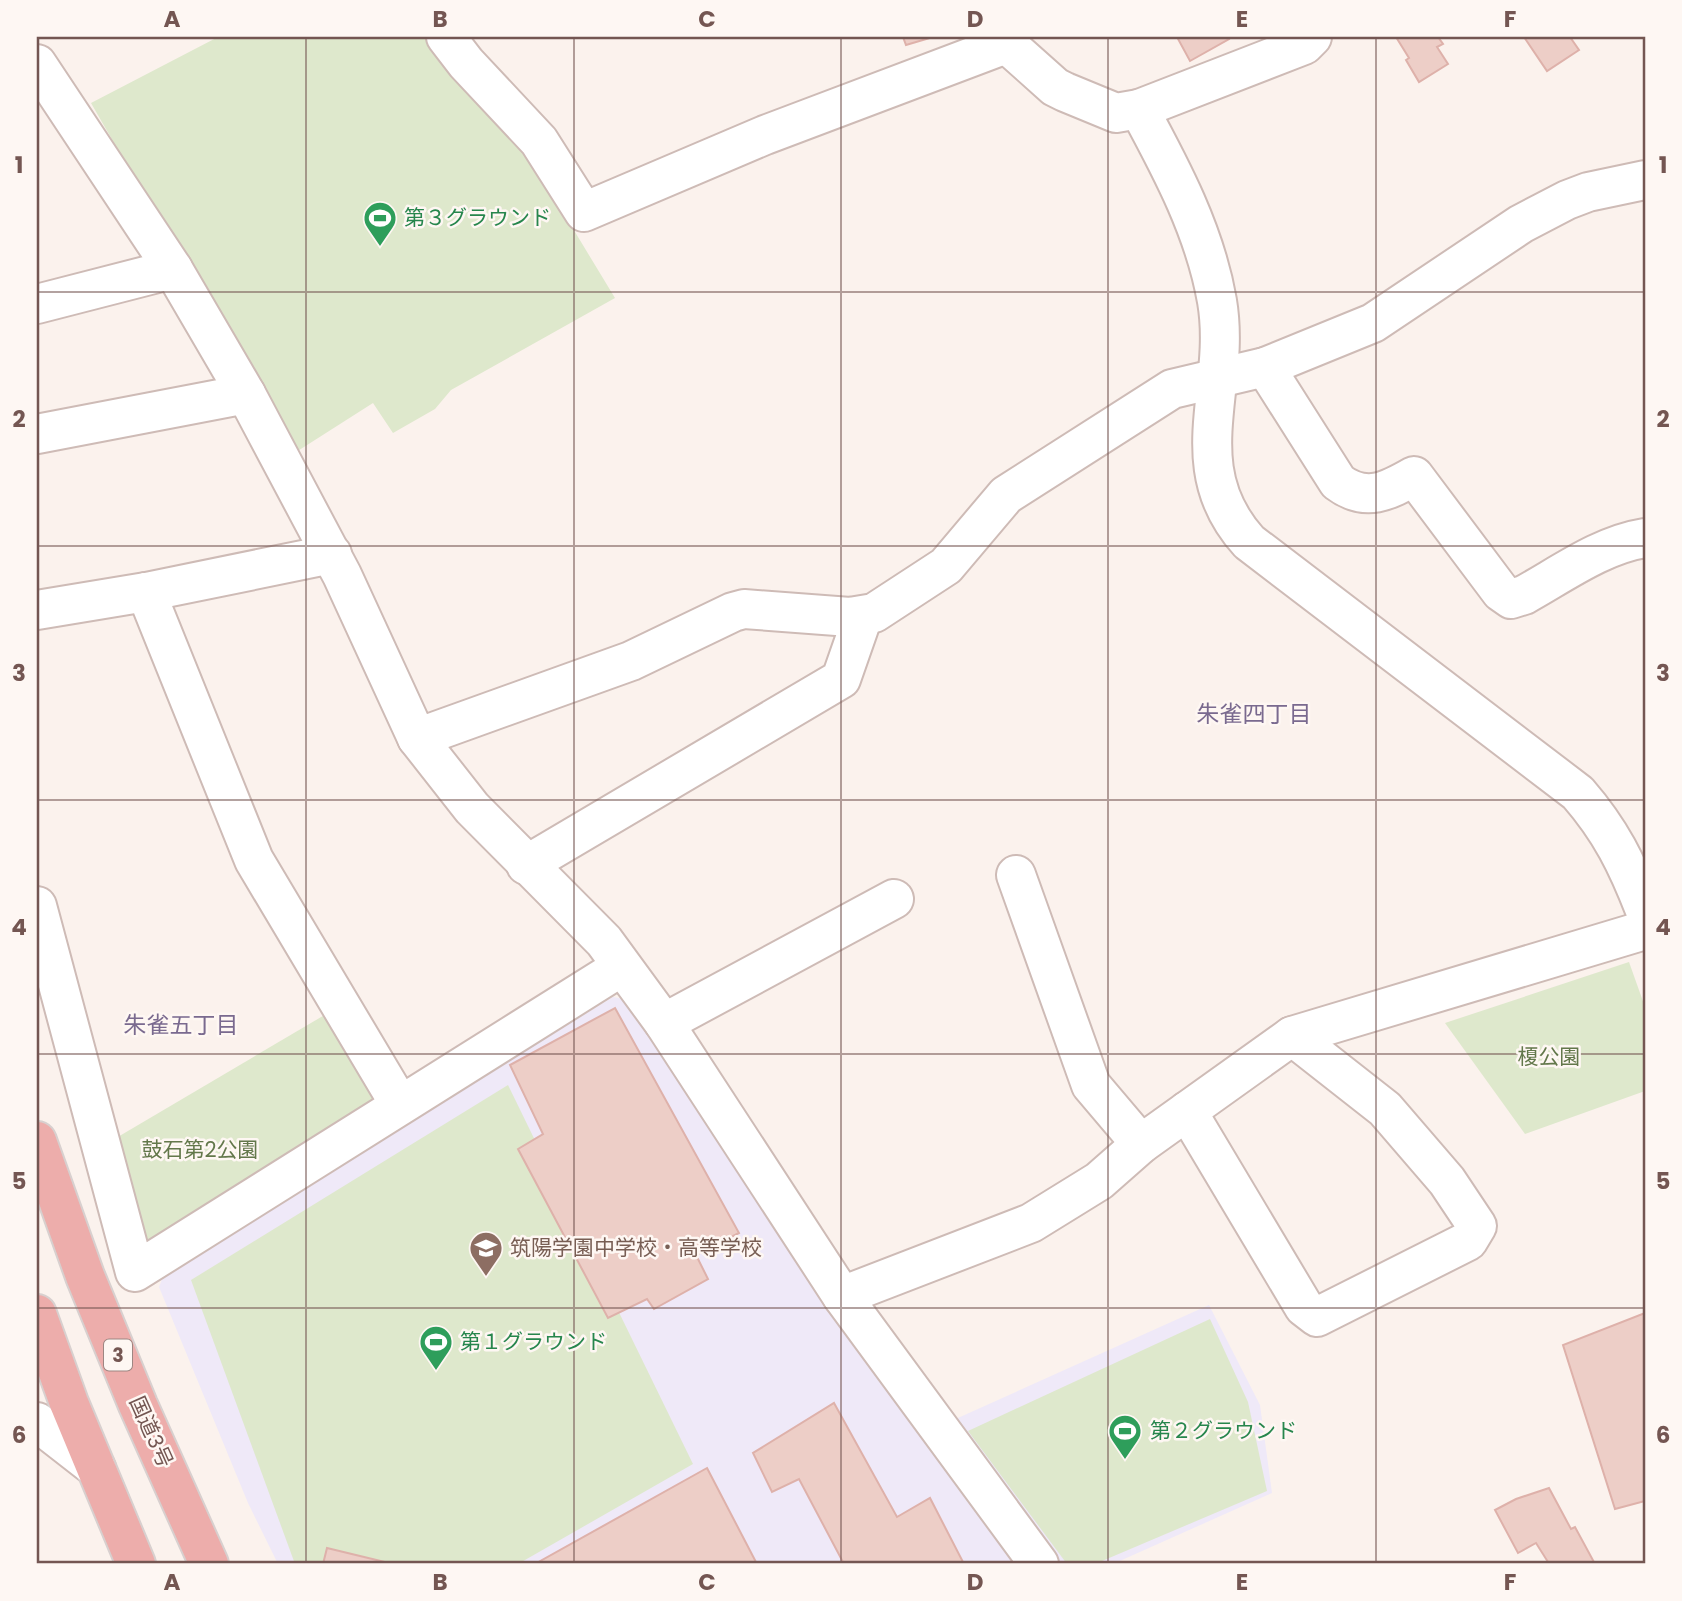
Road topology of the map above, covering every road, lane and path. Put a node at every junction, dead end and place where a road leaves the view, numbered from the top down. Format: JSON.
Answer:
{"nodes":[{"id":1,"x":446,"y":37,"type":"edge"},
{"id":2,"x":1312,"y":37,"type":"edge"},
{"id":3,"x":1003,"y":41,"type":"edge"},
{"id":4,"x":37,"y":64,"type":"edge"},
{"id":5,"x":1139,"y":109,"type":"junction"},
{"id":6,"x":1645,"y":180,"type":"edge"},
{"id":7,"x":173,"y":269,"type":"junction"},
{"id":8,"x":37,"y":304,"type":"edge"},
{"id":9,"x":1265,"y":367,"type":"junction"},
{"id":10,"x":1218,"y":379,"type":"junction"},
{"id":11,"x":246,"y":394,"type":"junction"},
{"id":12,"x":37,"y":434,"type":"edge"},
{"id":13,"x":1645,"y":538,"type":"edge"},
{"id":14,"x":332,"y":554,"type":"junction"},
{"id":15,"x":146,"y":592,"type":"junction"},
{"id":16,"x":37,"y":610,"type":"edge"},
{"id":17,"x":863,"y":616,"type":"junction"},
{"id":18,"x":417,"y":738,"type":"junction"},
{"id":19,"x":526,"y":865,"type":"junction"},
{"id":20,"x":1016,"y":875,"type":"dead end"},
{"id":21,"x":894,"y":900,"type":"dead end"},
{"id":22,"x":37,"y":906,"type":"edge"},
{"id":23,"x":1645,"y":910,"type":"edge"},
{"id":24,"x":1645,"y":930,"type":"edge"},
{"id":25,"x":621,"y":967,"type":"junction"},
{"id":26,"x":664,"y":1023,"type":"junction"},
{"id":27,"x":1292,"y":1036,"type":"junction"},
{"id":28,"x":400,"y":1105,"type":"junction"},
{"id":29,"x":1187,"y":1111,"type":"junction"},
{"id":30,"x":37,"y":1141,"type":"edge"},
{"id":31,"x":1141,"y":1144,"type":"junction"},
{"id":32,"x":842,"y":1296,"type":"junction"},
{"id":33,"x":37,"y":1314,"type":"edge"},
{"id":34,"x":37,"y":1422,"type":"edge"},
{"id":35,"x":96,"y":1468,"type":"junction"},
{"id":36,"x":136,"y":1564,"type":"edge"},
{"id":37,"x":209,"y":1564,"type":"edge"},
{"id":38,"x":1039,"y":1564,"type":"edge"}],
"edges":[{"from":1,"to":3,"type":"street"},
{"from":2,"to":5,"type":"street"},
{"from":3,"to":5,"type":"street"},
{"from":4,"to":7,"type":"street"},
{"from":5,"to":10,"type":"street"},
{"from":6,"to":9,"type":"street"},
{"from":7,"to":8,"type":"street"},
{"from":7,"to":11,"type":"street"},
{"from":9,"to":10,"type":"street"},
{"from":9,"to":13,"type":"street"},
{"from":10,"to":17,"type":"street"},
{"from":10,"to":23,"type":"street"},
{"from":11,"to":12,"type":"street"},
{"from":11,"to":14,"type":"street"},
{"from":14,"to":15,"type":"street"},
{"from":14,"to":18,"type":"street"},
{"from":15,"to":16,"type":"street"},
{"from":15,"to":28,"type":"street"},
{"from":17,"to":18,"type":"street"},
{"from":17,"to":19,"type":"street"},
{"from":18,"to":19,"type":"street"},
{"from":19,"to":25,"type":"street"},
{"from":20,"to":31,"type":"street"},
{"from":21,"to":26,"type":"street"},
{"from":22,"to":28,"type":"street"},
{"from":24,"to":27,"type":"street"},
{"from":25,"to":26,"type":"street"},
{"from":25,"to":28,"type":"street"},
{"from":26,"to":32,"type":"street"},
{"from":27,"to":29,"type":"street"},
{"from":27,"to":29,"type":"street"},
{"from":29,"to":31,"type":"street"},
{"from":30,"to":37,"type":"highway","name":"国道3号","number":"3"},
{"from":31,"to":32,"type":"street"},
{"from":32,"to":38,"type":"street"},
{"from":33,"to":35,"type":"highway"},
{"from":34,"to":35,"type":"street"},
{"from":35,"to":36,"type":"highway"}]}
